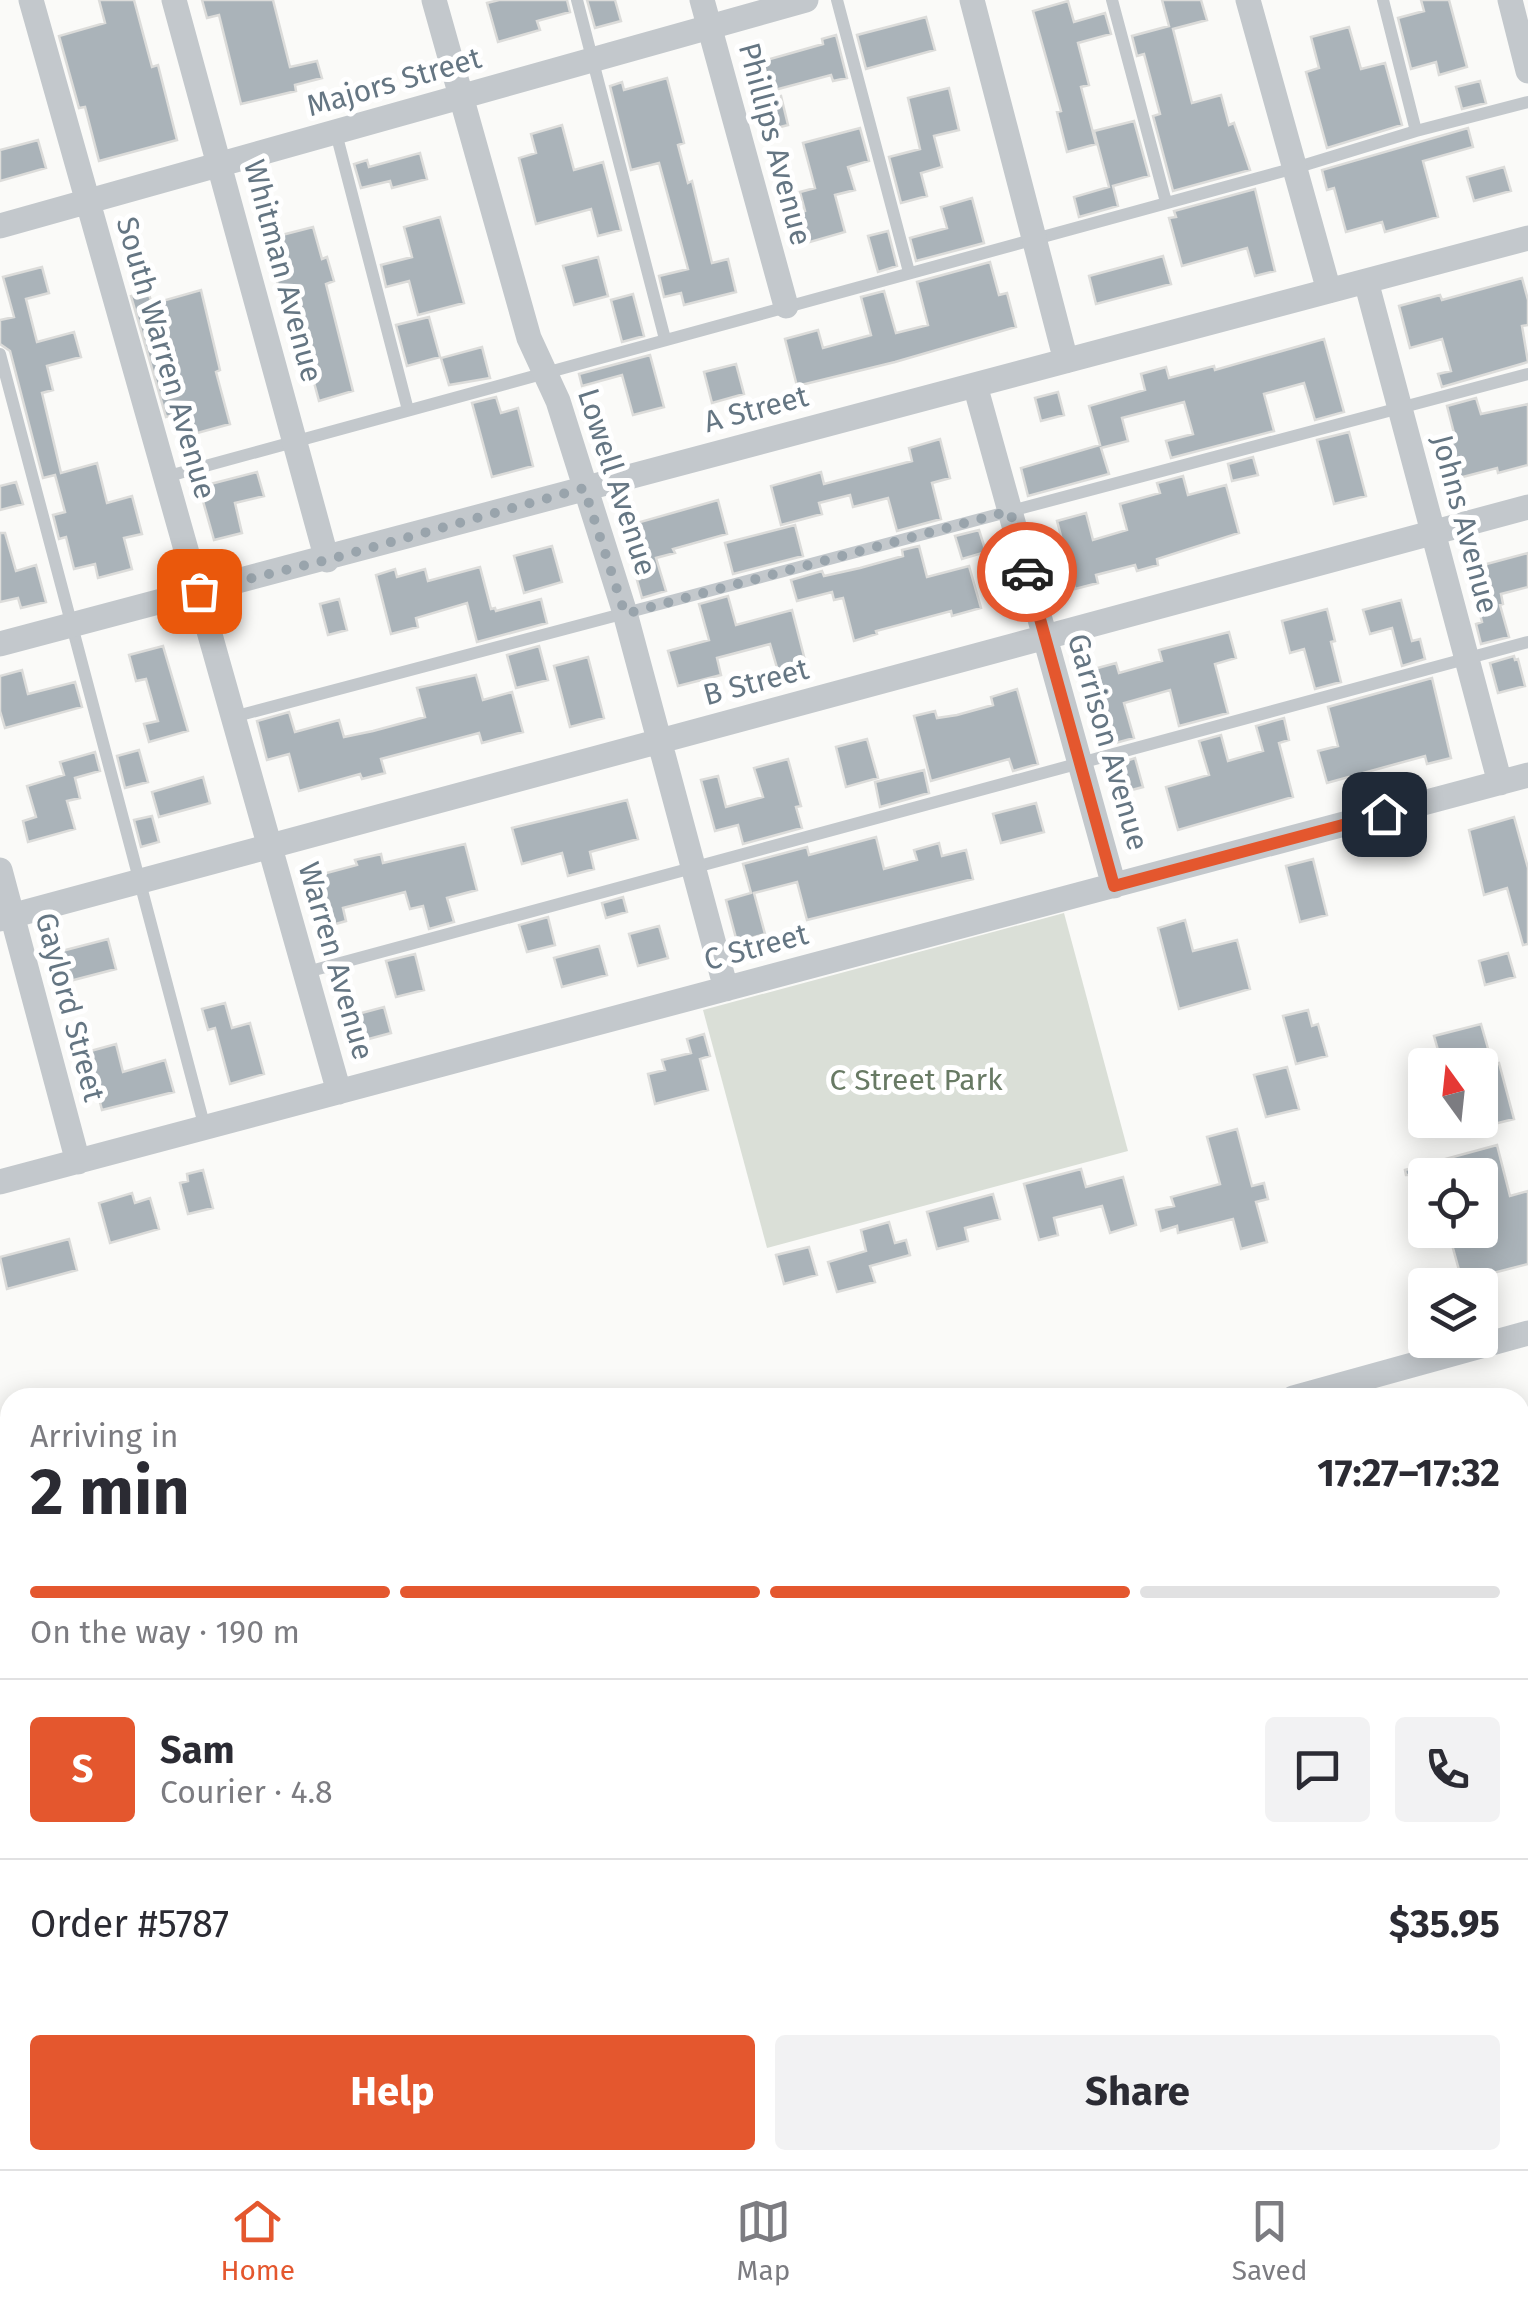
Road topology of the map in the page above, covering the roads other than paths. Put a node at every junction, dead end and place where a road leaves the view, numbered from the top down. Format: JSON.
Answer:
{"nodes":[{"id":1,"x":32,"y":0,"type":"edge"},
{"id":2,"x":174,"y":0,"type":"edge"},
{"id":3,"x":434,"y":0,"type":"edge"},
{"id":4,"x":576,"y":0,"type":"edge"},
{"id":5,"x":702,"y":0,"type":"edge"},
{"id":6,"x":806,"y":0,"type":"edge"},
{"id":7,"x":836,"y":0,"type":"edge"},
{"id":8,"x":972,"y":0,"type":"edge"},
{"id":9,"x":1112,"y":0,"type":"edge"},
{"id":10,"x":1248,"y":0,"type":"edge"},
{"id":11,"x":1383,"y":0,"type":"edge"},
{"id":12,"x":1510,"y":0,"type":"edge"},
{"id":13,"x":710,"y":27,"type":"junction"},
{"id":14,"x":593,"y":60,"type":"junction"},
{"id":15,"x":1528,"y":71,"type":"edge"},
{"id":16,"x":459,"y":97,"type":"junction"},
{"id":17,"x":1528,"y":102,"type":"edge"},
{"id":18,"x":1416,"y":132,"type":"junction"},
{"id":19,"x":336,"y":133,"type":"junction"},
{"id":20,"x":222,"y":166,"type":"junction"},
{"id":21,"x":1295,"y":168,"type":"junction"},
{"id":22,"x":88,"y":202,"type":"junction"},
{"id":23,"x":1166,"y":202,"type":"junction"},
{"id":24,"x":0,"y":226,"type":"edge"},
{"id":25,"x":1036,"y":238,"type":"junction"},
{"id":26,"x":1528,"y":238,"type":"edge"},
{"id":27,"x":910,"y":272,"type":"junction"},
{"id":28,"x":1366,"y":281,"type":"junction"},
{"id":29,"x":1329,"y":291,"type":"junction"},
{"id":30,"x":786,"y":306,"type":"junction"},
{"id":31,"x":665,"y":339,"type":"junction"},
{"id":32,"x":0,"y":354,"type":"edge"},
{"id":33,"x":1066,"y":361,"type":"junction"},
{"id":34,"x":544,"y":372,"type":"junction"},
{"id":35,"x":1528,"y":374,"type":"edge"},
{"id":36,"x":975,"y":385,"type":"junction"},
{"id":37,"x":1400,"y":408,"type":"junction"},
{"id":38,"x":408,"y":410,"type":"junction"},
{"id":39,"x":295,"y":440,"type":"junction"},
{"id":40,"x":165,"y":477,"type":"junction"},
{"id":41,"x":584,"y":488,"type":"junction"},
{"id":42,"x":1528,"y":508,"type":"edge"},
{"id":43,"x":1010,"y":511,"type":"junction"},
{"id":44,"x":1433,"y":533,"type":"junction"},
{"id":45,"x":327,"y":560,"type":"junction"},
{"id":46,"x":199,"y":591,"type":"junction"},
{"id":47,"x":625,"y":614,"type":"junction"},
{"id":48,"x":72,"y":625,"type":"junction"},
{"id":49,"x":1045,"y":638,"type":"junction"},
{"id":50,"x":1528,"y":642,"type":"edge"},
{"id":51,"x":0,"y":644,"type":"edge"},
{"id":52,"x":1467,"y":659,"type":"junction"},
{"id":53,"x":233,"y":717,"type":"junction"},
{"id":54,"x":660,"y":741,"type":"junction"},
{"id":55,"x":1080,"y":763,"type":"junction"},
{"id":56,"x":1528,"y":775,"type":"edge"},
{"id":57,"x":1500,"y":782,"type":"junction"},
{"id":58,"x":269,"y":849,"type":"junction"},
{"id":59,"x":694,"y":868,"type":"junction"},
{"id":60,"x":0,"y":870,"type":"edge"},
{"id":61,"x":141,"y":882,"type":"junction"},
{"id":62,"x":1114,"y":886,"type":"junction"},
{"id":63,"x":6,"y":918,"type":"edge"},
{"id":64,"x":307,"y":972,"type":"junction"},
{"id":65,"x":726,"y":989,"type":"junction"},
{"id":66,"x":339,"y":1092,"type":"junction"},
{"id":67,"x":206,"y":1128,"type":"junction"},
{"id":68,"x":78,"y":1162,"type":"junction"},
{"id":69,"x":0,"y":1182,"type":"edge"},
{"id":70,"x":1528,"y":1333,"type":"edge"},
{"id":71,"x":1329,"y":1388,"type":"edge"}],
"edges":[{"from":1,"to":22,"type":"street","name":"South Warren Avenue"},
{"from":2,"to":20,"type":"street","name":"Whitman Avenue"},
{"from":3,"to":16,"type":"street","name":"Lowell Avenue"},
{"from":4,"to":14,"type":"lane"},
{"from":5,"to":13,"type":"street","name":"Phillips Avenue"},
{"from":6,"to":13,"type":"street","name":"Majors Street"},
{"from":7,"to":27,"type":"lane"},
{"from":8,"to":25,"type":"street"},
{"from":9,"to":23,"type":"lane"},
{"from":10,"to":21,"type":"street"},
{"from":11,"to":18,"type":"lane"},
{"from":12,"to":15,"type":"street"},
{"from":13,"to":14,"type":"street","name":"Majors Street"},
{"from":13,"to":30,"type":"street","name":"Phillips Avenue"},
{"from":14,"to":16,"type":"street","name":"Majors Street"},
{"from":14,"to":31,"type":"lane"},
{"from":16,"to":19,"type":"street","name":"Majors Street"},
{"from":16,"to":34,"type":"street","name":"Lowell Avenue"},
{"from":17,"to":18,"type":"lane"},
{"from":18,"to":21,"type":"lane"},
{"from":19,"to":20,"type":"street","name":"Majors Street"},
{"from":19,"to":38,"type":"lane"},
{"from":20,"to":22,"type":"street","name":"Majors Street"},
{"from":20,"to":39,"type":"street","name":"Whitman Avenue"},
{"from":21,"to":23,"type":"lane"},
{"from":21,"to":29,"type":"street"},
{"from":22,"to":24,"type":"street","name":"Majors Street"},
{"from":22,"to":40,"type":"street","name":"South Warren Avenue"},
{"from":23,"to":25,"type":"lane"},
{"from":25,"to":27,"type":"lane"},
{"from":25,"to":33,"type":"street"},
{"from":26,"to":28,"type":"street","name":"A Street"},
{"from":27,"to":30,"type":"lane"},
{"from":28,"to":29,"type":"street","name":"A Street"},
{"from":28,"to":37,"type":"street","name":"Johns Avenue"},
{"from":29,"to":33,"type":"street","name":"A Street"},
{"from":30,"to":31,"type":"lane"},
{"from":31,"to":34,"type":"lane"},
{"from":32,"to":48,"type":"lane"},
{"from":33,"to":36,"type":"street","name":"A Street"},
{"from":34,"to":38,"type":"lane"},
{"from":34,"to":41,"type":"street","name":"Lowell Avenue"},
{"from":35,"to":37,"type":"lane"},
{"from":36,"to":41,"type":"street","name":"A Street"},
{"from":36,"to":43,"type":"street","name":"Garrison Avenue"},
{"from":37,"to":43,"type":"lane"},
{"from":37,"to":44,"type":"street","name":"Johns Avenue"},
{"from":38,"to":39,"type":"lane"},
{"from":39,"to":40,"type":"lane"},
{"from":39,"to":45,"type":"street","name":"Whitman Avenue"},
{"from":40,"to":46,"type":"street","name":"South Warren Avenue"},
{"from":41,"to":45,"type":"street","name":"A Street"},
{"from":41,"to":47,"type":"street","name":"Lowell Avenue"},
{"from":42,"to":44,"type":"street","name":"B Street"},
{"from":43,"to":47,"type":"lane"},
{"from":43,"to":49,"type":"street","name":"Garrison Avenue"},
{"from":44,"to":49,"type":"street","name":"B Street"},
{"from":44,"to":52,"type":"street","name":"Johns Avenue"},
{"from":45,"to":46,"type":"street","name":"A Street"},
{"from":46,"to":48,"type":"street","name":"A Street"},
{"from":46,"to":53,"type":"street","name":"South Warren Avenue"},
{"from":47,"to":53,"type":"lane"},
{"from":47,"to":54,"type":"street","name":"Lowell Avenue"},
{"from":48,"to":51,"type":"street","name":"A Street"},
{"from":48,"to":61,"type":"lane"},
{"from":49,"to":54,"type":"street","name":"B Street"},
{"from":49,"to":55,"type":"street","name":"Garrison Avenue"},
{"from":50,"to":52,"type":"lane"},
{"from":52,"to":55,"type":"lane"},
{"from":52,"to":57,"type":"street","name":"Johns Avenue"},
{"from":53,"to":58,"type":"street","name":"South Warren Avenue"},
{"from":54,"to":58,"type":"street","name":"B Street"},
{"from":54,"to":59,"type":"street","name":"Lowell Avenue"},
{"from":55,"to":59,"type":"lane"},
{"from":55,"to":62,"type":"street","name":"Garrison Avenue"},
{"from":56,"to":57,"type":"street","name":"C Street"},
{"from":57,"to":62,"type":"street","name":"C Street"},
{"from":58,"to":61,"type":"street","name":"B Street"},
{"from":58,"to":64,"type":"street","name":"Warren Avenue"},
{"from":59,"to":64,"type":"lane"},
{"from":59,"to":65,"type":"street","name":"Lowell Avenue"},
{"from":60,"to":63,"type":"street","name":"Gaylord Street"},
{"from":61,"to":63,"type":"street","name":"B Street"},
{"from":61,"to":67,"type":"lane"},
{"from":62,"to":65,"type":"street","name":"C Street"},
{"from":63,"to":68,"type":"street","name":"Gaylord Street"},
{"from":64,"to":66,"type":"street","name":"Warren Avenue"},
{"from":65,"to":66,"type":"street","name":"C Street"},
{"from":66,"to":67,"type":"street","name":"C Street"},
{"from":67,"to":68,"type":"street","name":"C Street"},
{"from":68,"to":69,"type":"street","name":"C Street"},
{"from":70,"to":71,"type":"street"}]}
